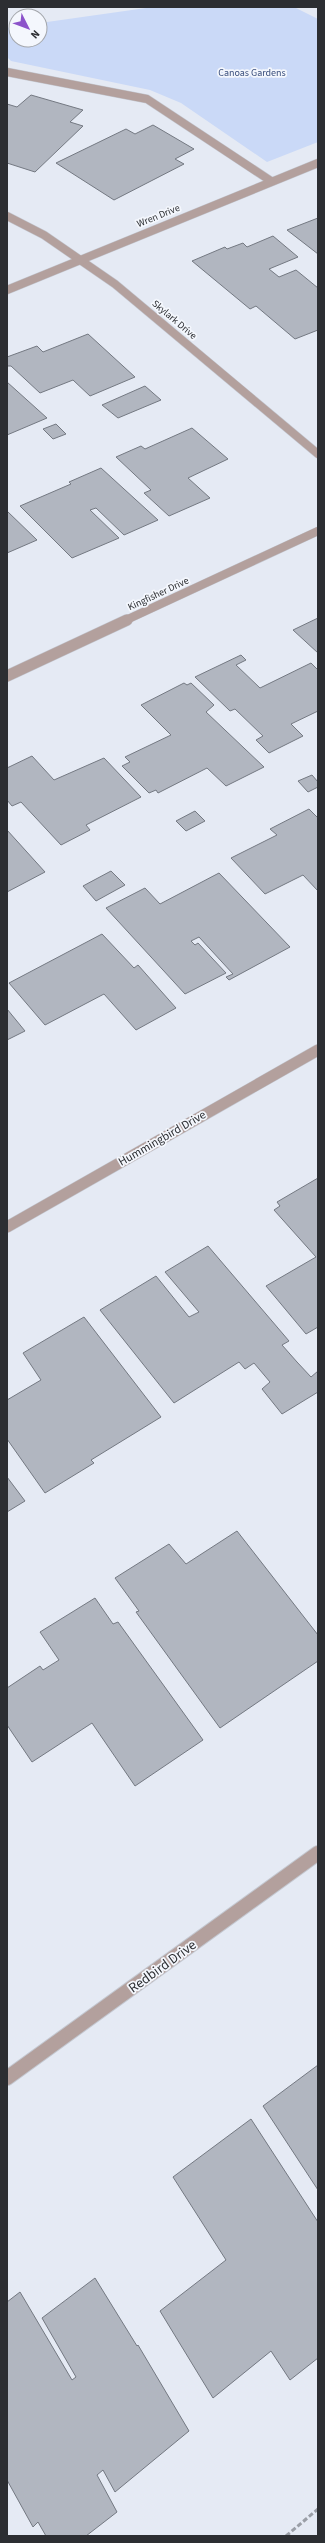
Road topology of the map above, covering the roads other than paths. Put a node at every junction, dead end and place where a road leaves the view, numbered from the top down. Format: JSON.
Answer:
{"nodes":[{"id":1,"x":7,"y":72,"type":"edge"},
{"id":2,"x":318,"y":163,"type":"edge"},
{"id":3,"x":271,"y":181,"type":"junction"},
{"id":4,"x":7,"y":216,"type":"edge"},
{"id":5,"x":79,"y":259,"type":"junction"},
{"id":6,"x":7,"y":290,"type":"edge"},
{"id":7,"x":318,"y":454,"type":"edge"},
{"id":8,"x":318,"y":531,"type":"edge"},
{"id":9,"x":7,"y":676,"type":"edge"},
{"id":10,"x":318,"y":1050,"type":"edge"},
{"id":11,"x":7,"y":1227,"type":"edge"},
{"id":12,"x":318,"y":1853,"type":"edge"},
{"id":13,"x":7,"y":2078,"type":"edge"}],
"edges":[{"from":1,"to":3,"type":"street"},
{"from":2,"to":3,"type":"street","name":"Wren Drive"},
{"from":3,"to":5,"type":"street","name":"Wren Drive"},
{"from":4,"to":5,"type":"street","name":"Skylark Drive"},
{"from":5,"to":6,"type":"street","name":"Wren Drive"},
{"from":5,"to":7,"type":"street","name":"Skylark Drive"},
{"from":8,"to":9,"type":"street","name":"Kingfisher Drive"},
{"from":10,"to":11,"type":"street","name":"Hummingbird Drive"},
{"from":12,"to":13,"type":"street","name":"Redbird Drive"}]}
